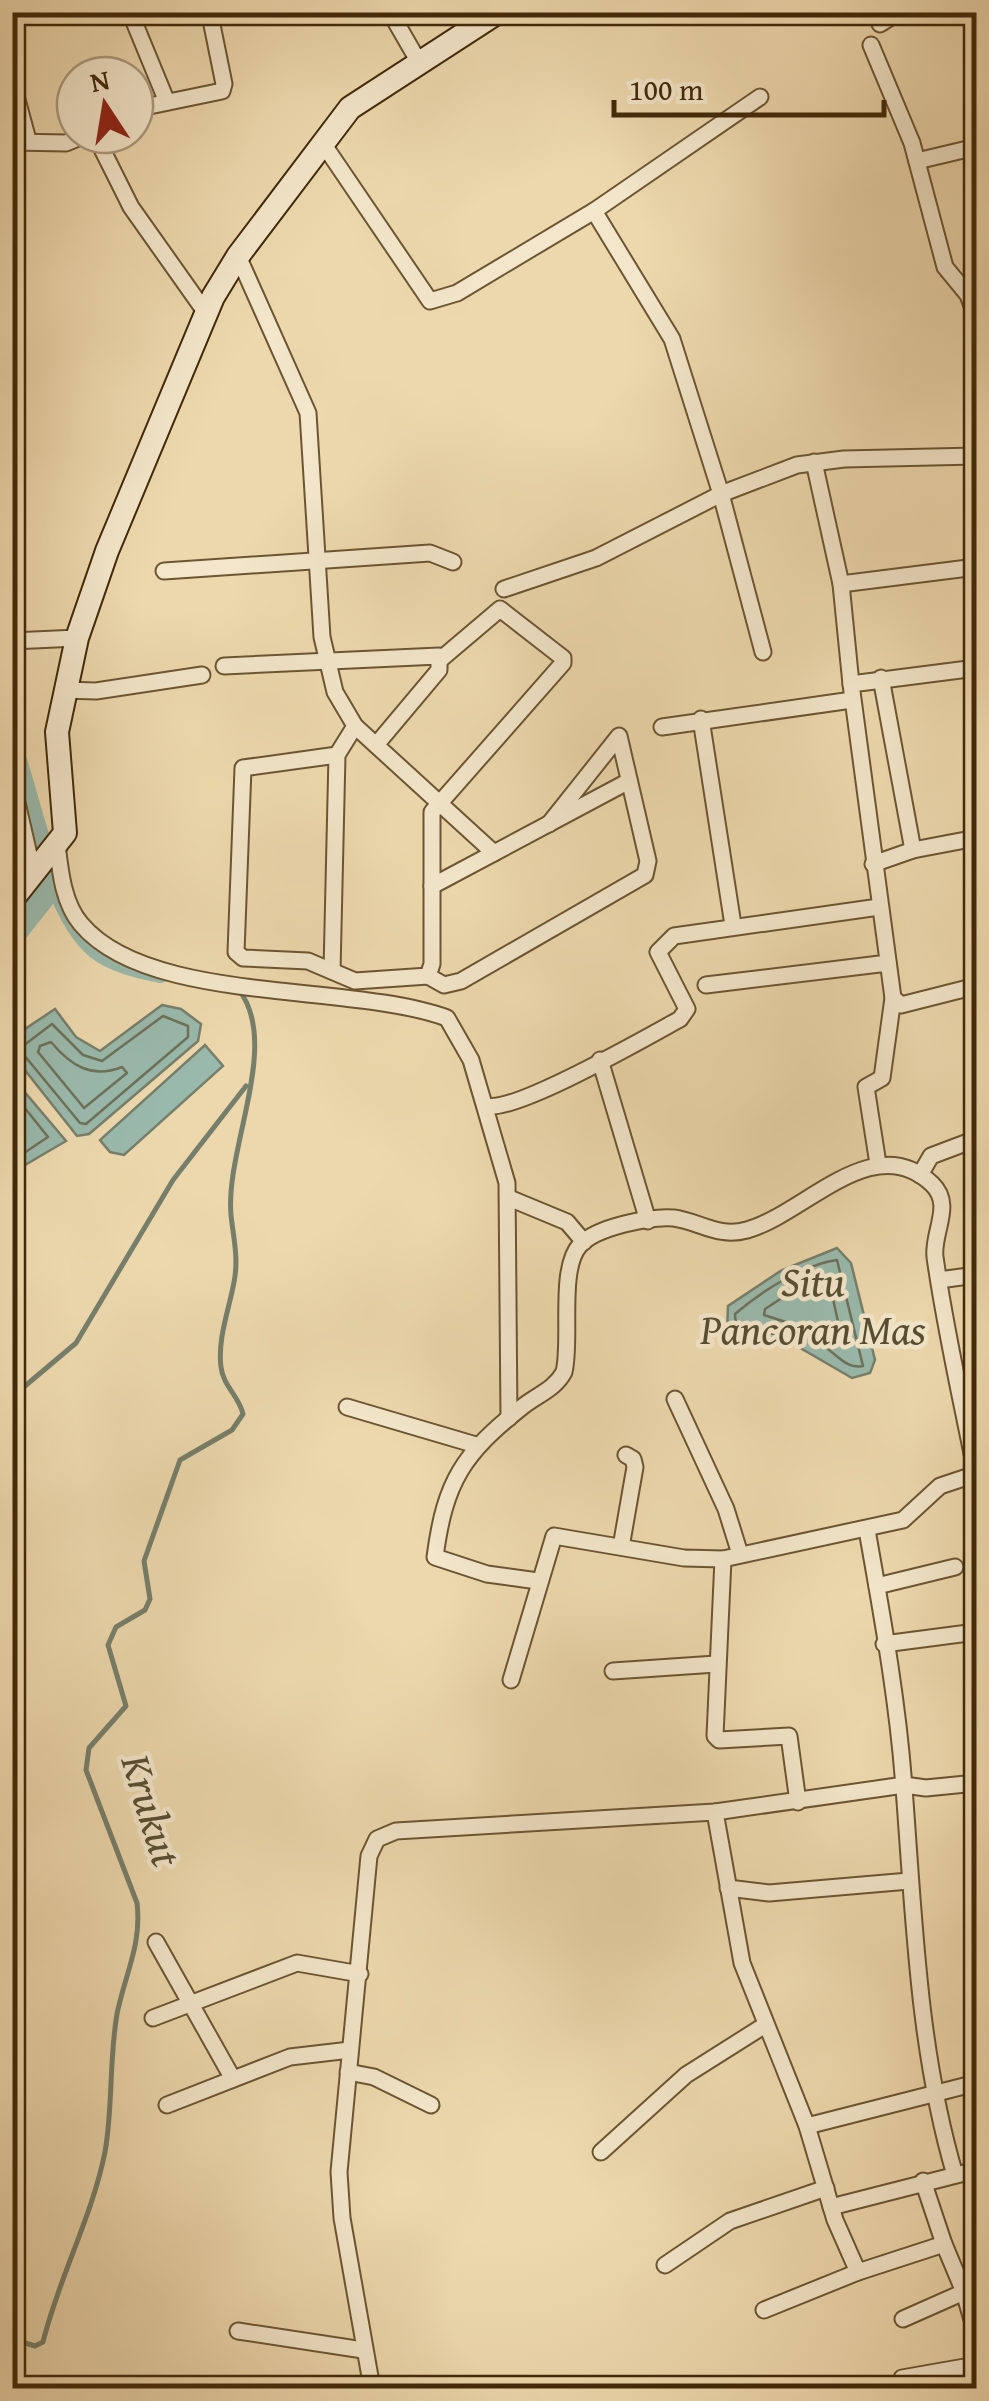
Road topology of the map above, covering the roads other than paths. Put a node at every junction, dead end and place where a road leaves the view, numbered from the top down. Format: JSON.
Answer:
{"nodes":[{"id":1,"x":130,"y":12,"type":"edge"},
{"id":2,"x":232,"y":12,"type":"edge"},
{"id":3,"x":390,"y":12,"type":"edge"},
{"id":4,"x":498,"y":12,"type":"edge"},
{"id":5,"x":899,"y":12,"type":"edge"},
{"id":6,"x":880,"y":24,"type":"dead end"},
{"id":7,"x":872,"y":45,"type":"dead end"},
{"id":8,"x":420,"y":64,"type":"junction"},
{"id":9,"x":12,"y":81,"type":"edge"},
{"id":10,"x":760,"y":97,"type":"dead end"},
{"id":11,"x":167,"y":102,"type":"junction"},
{"id":12,"x":155,"y":105,"type":"edge"},
{"id":13,"x":20,"y":141,"type":"edge"},
{"id":14,"x":55,"y":142,"type":"edge"},
{"id":15,"x":322,"y":142,"type":"junction"},
{"id":16,"x":976,"y":147,"type":"edge"},
{"id":17,"x":104,"y":155,"type":"edge"},
{"id":18,"x":917,"y":161,"type":"junction"},
{"id":19,"x":594,"y":210,"type":"junction"},
{"id":20,"x":238,"y":256,"type":"junction"},
{"id":21,"x":206,"y":313,"type":"junction"},
{"id":22,"x":976,"y":317,"type":"edge"},
{"id":23,"x":976,"y":456,"type":"edge"},
{"id":24,"x":814,"y":462,"type":"junction"},
{"id":25,"x":721,"y":494,"type":"junction"},
{"id":26,"x":317,"y":562,"type":"junction"},
{"id":27,"x":453,"y":562,"type":"dead end"},
{"id":28,"x":976,"y":566,"type":"edge"},
{"id":29,"x":164,"y":571,"type":"dead end"},
{"id":30,"x":841,"y":584,"type":"junction"},
{"id":31,"x":504,"y":588,"type":"dead end"},
{"id":32,"x":77,"y":638,"type":"junction"},
{"id":33,"x":12,"y":641,"type":"edge"},
{"id":34,"x":763,"y":652,"type":"dead end"},
{"id":35,"x":441,"y":659,"type":"junction"},
{"id":36,"x":325,"y":662,"type":"junction"},
{"id":37,"x":224,"y":666,"type":"dead end"},
{"id":38,"x":976,"y":668,"type":"edge"},
{"id":39,"x":202,"y":675,"type":"dead end"},
{"id":40,"x":880,"y":678,"type":"junction"},
{"id":41,"x":63,"y":690,"type":"junction"},
{"id":42,"x":851,"y":692,"type":"junction"},
{"id":43,"x":701,"y":719,"type":"junction"},
{"id":44,"x":356,"y":726,"type":"junction"},
{"id":45,"x":662,"y":727,"type":"dead end"},
{"id":46,"x":376,"y":745,"type":"junction"},
{"id":47,"x":337,"y":755,"type":"junction"},
{"id":48,"x":12,"y":781,"type":"edge"},
{"id":49,"x":629,"y":782,"type":"junction"},
{"id":50,"x":440,"y":802,"type":"junction"},
{"id":51,"x":549,"y":824,"type":"junction"},
{"id":52,"x":976,"y":838,"type":"edge"},
{"id":53,"x":914,"y":850,"type":"junction"},
{"id":54,"x":494,"y":854,"type":"junction"},
{"id":55,"x":45,"y":858,"type":"junction"},
{"id":56,"x":873,"y":864,"type":"junction"},
{"id":57,"x":432,"y":886,"type":"junction"},
{"id":58,"x":12,"y":900,"type":"edge"},
{"id":59,"x":880,"y":907,"type":"junction"},
{"id":60,"x":733,"y":925,"type":"junction"},
{"id":61,"x":888,"y":963,"type":"junction"},
{"id":62,"x":332,"y":971,"type":"junction"},
{"id":63,"x":428,"y":976,"type":"junction"},
{"id":64,"x":706,"y":985,"type":"dead end"},
{"id":65,"x":976,"y":986,"type":"edge"},
{"id":66,"x":893,"y":998,"type":"junction"},
{"id":67,"x":600,"y":1060,"type":"junction"},
{"id":68,"x":486,"y":1106,"type":"junction"},
{"id":69,"x":976,"y":1140,"type":"edge"},
{"id":70,"x":878,"y":1164,"type":"junction"},
{"id":71,"x":920,"y":1176,"type":"junction"},
{"id":72,"x":509,"y":1198,"type":"junction"},
{"id":73,"x":648,"y":1221,"type":"junction"},
{"id":74,"x":584,"y":1242,"type":"junction"},
{"id":75,"x":976,"y":1275,"type":"edge"},
{"id":76,"x":939,"y":1280,"type":"junction"},
{"id":77,"x":675,"y":1399,"type":"dead end"},
{"id":78,"x":347,"y":1407,"type":"dead end"},
{"id":79,"x":508,"y":1418,"type":"junction"},
{"id":80,"x":476,"y":1445,"type":"junction"},
{"id":81,"x":626,"y":1455,"type":"dead end"},
{"id":82,"x":976,"y":1474,"type":"edge"},
{"id":83,"x":867,"y":1530,"type":"junction"},
{"id":84,"x":621,"y":1547,"type":"junction"},
{"id":85,"x":740,"y":1554,"type":"junction"},
{"id":86,"x":723,"y":1559,"type":"junction"},
{"id":87,"x":955,"y":1568,"type":"dead end"},
{"id":88,"x":538,"y":1581,"type":"junction"},
{"id":89,"x":877,"y":1586,"type":"junction"},
{"id":90,"x":976,"y":1632,"type":"edge"},
{"id":91,"x":884,"y":1644,"type":"junction"},
{"id":92,"x":716,"y":1664,"type":"junction"},
{"id":93,"x":613,"y":1671,"type":"dead end"},
{"id":94,"x":511,"y":1680,"type":"dead end"},
{"id":95,"x":976,"y":1783,"type":"edge"},
{"id":96,"x":904,"y":1785,"type":"junction"},
{"id":97,"x":798,"y":1802,"type":"junction"},
{"id":98,"x":715,"y":1812,"type":"junction"},
{"id":99,"x":909,"y":1881,"type":"junction"},
{"id":100,"x":728,"y":1888,"type":"junction"},
{"id":101,"x":156,"y":1942,"type":"dead end"},
{"id":102,"x":360,"y":1974,"type":"junction"},
{"id":103,"x":192,"y":2004,"type":"junction"},
{"id":104,"x":153,"y":2018,"type":"dead end"},
{"id":105,"x":765,"y":2025,"type":"junction"},
{"id":106,"x":350,"y":2050,"type":"junction"},
{"id":107,"x":348,"y":2072,"type":"junction"},
{"id":108,"x":233,"y":2079,"type":"junction"},
{"id":109,"x":976,"y":2084,"type":"edge"},
{"id":110,"x":937,"y":2092,"type":"junction"},
{"id":111,"x":167,"y":2104,"type":"dead end"},
{"id":112,"x":431,"y":2106,"type":"dead end"},
{"id":113,"x":807,"y":2126,"type":"junction"},
{"id":114,"x":601,"y":2152,"type":"dead end"},
{"id":115,"x":976,"y":2170,"type":"edge"},
{"id":116,"x":955,"y":2175,"type":"junction"},
{"id":117,"x":924,"y":2181,"type":"junction"},
{"id":118,"x":826,"y":2188,"type":"junction"},
{"id":119,"x":831,"y":2207,"type":"junction"},
{"id":120,"x":944,"y":2244,"type":"junction"},
{"id":121,"x":665,"y":2265,"type":"dead end"},
{"id":122,"x":858,"y":2272,"type":"junction"},
{"id":123,"x":970,"y":2291,"type":"edge"},
{"id":124,"x":764,"y":2310,"type":"dead end"},
{"id":125,"x":903,"y":2319,"type":"dead end"},
{"id":126,"x":238,"y":2331,"type":"dead end"},
{"id":127,"x":976,"y":2334,"type":"edge"},
{"id":128,"x":364,"y":2350,"type":"junction"},
{"id":129,"x":976,"y":2365,"type":"edge"},
{"id":130,"x":902,"y":2378,"type":"dead end"},
{"id":131,"x":372,"y":2388,"type":"edge"}],
"edges":[{"from":1,"to":11,"type":"street"},
{"from":2,"to":11,"type":"street"},
{"from":3,"to":8,"type":"street"},
{"from":4,"to":8,"type":"main road"},
{"from":5,"to":6,"type":"street"},
{"from":7,"to":18,"type":"street"},
{"from":8,"to":15,"type":"main road"},
{"from":9,"to":13,"type":"street"},
{"from":10,"to":19,"type":"street"},
{"from":11,"to":12,"type":"street"},
{"from":13,"to":14,"type":"street"},
{"from":15,"to":19,"type":"street"},
{"from":15,"to":20,"type":"main road"},
{"from":16,"to":18,"type":"street"},
{"from":17,"to":21,"type":"street"},
{"from":18,"to":22,"type":"street"},
{"from":19,"to":25,"type":"street"},
{"from":20,"to":21,"type":"main road"},
{"from":20,"to":26,"type":"street"},
{"from":21,"to":32,"type":"main road"},
{"from":23,"to":24,"type":"street"},
{"from":24,"to":25,"type":"street"},
{"from":24,"to":30,"type":"street"},
{"from":25,"to":31,"type":"street"},
{"from":25,"to":34,"type":"street"},
{"from":26,"to":27,"type":"street"},
{"from":26,"to":29,"type":"street"},
{"from":26,"to":36,"type":"street"},
{"from":28,"to":30,"type":"street"},
{"from":30,"to":42,"type":"street"},
{"from":32,"to":33,"type":"street"},
{"from":32,"to":41,"type":"main road"},
{"from":35,"to":36,"type":"street"},
{"from":35,"to":46,"type":"street"},
{"from":35,"to":50,"type":"street"},
{"from":36,"to":37,"type":"street"},
{"from":36,"to":44,"type":"street"},
{"from":38,"to":40,"type":"street"},
{"from":39,"to":41,"type":"street"},
{"from":40,"to":42,"type":"street"},
{"from":40,"to":53,"type":"street"},
{"from":41,"to":55,"type":"main road"},
{"from":42,"to":43,"type":"street"},
{"from":42,"to":56,"type":"street"},
{"from":43,"to":45,"type":"street"},
{"from":43,"to":60,"type":"street"},
{"from":44,"to":46,"type":"street"},
{"from":44,"to":47,"type":"street"},
{"from":46,"to":50,"type":"street"},
{"from":47,"to":62,"type":"street"},
{"from":47,"to":62,"type":"street"},
{"from":48,"to":55,"type":"street"},
{"from":49,"to":51,"type":"street"},
{"from":49,"to":51,"type":"street"},
{"from":49,"to":63,"type":"street"},
{"from":50,"to":54,"type":"street"},
{"from":50,"to":57,"type":"street"},
{"from":51,"to":54,"type":"street"},
{"from":52,"to":53,"type":"street"},
{"from":53,"to":56,"type":"street"},
{"from":54,"to":57,"type":"street"},
{"from":55,"to":58,"type":"main road"},
{"from":55,"to":68,"type":"street"},
{"from":56,"to":59,"type":"street"},
{"from":57,"to":63,"type":"street"},
{"from":59,"to":60,"type":"street"},
{"from":59,"to":61,"type":"street"},
{"from":60,"to":67,"type":"street"},
{"from":61,"to":64,"type":"street"},
{"from":61,"to":66,"type":"street"},
{"from":62,"to":63,"type":"street"},
{"from":65,"to":66,"type":"street"},
{"from":66,"to":70,"type":"street"},
{"from":67,"to":68,"type":"street"},
{"from":67,"to":73,"type":"street"},
{"from":68,"to":72,"type":"street"},
{"from":69,"to":71,"type":"street"},
{"from":70,"to":71,"type":"street"},
{"from":70,"to":73,"type":"street"},
{"from":71,"to":76,"type":"street"},
{"from":72,"to":74,"type":"street"},
{"from":72,"to":79,"type":"street"},
{"from":73,"to":74,"type":"street"},
{"from":74,"to":79,"type":"street"},
{"from":75,"to":76,"type":"street"},
{"from":76,"to":82,"type":"street"},
{"from":77,"to":85,"type":"street"},
{"from":78,"to":80,"type":"street"},
{"from":79,"to":80,"type":"street"},
{"from":80,"to":88,"type":"street"},
{"from":81,"to":84,"type":"street"},
{"from":82,"to":83,"type":"street"},
{"from":83,"to":85,"type":"street"},
{"from":83,"to":89,"type":"street"},
{"from":84,"to":86,"type":"street"},
{"from":84,"to":88,"type":"street"},
{"from":85,"to":86,"type":"street"},
{"from":86,"to":92,"type":"street"},
{"from":87,"to":89,"type":"street"},
{"from":88,"to":94,"type":"street"},
{"from":89,"to":91,"type":"street"},
{"from":90,"to":91,"type":"street"},
{"from":91,"to":96,"type":"street"},
{"from":92,"to":93,"type":"street"},
{"from":92,"to":97,"type":"street"},
{"from":95,"to":96,"type":"street"},
{"from":96,"to":97,"type":"street"},
{"from":96,"to":99,"type":"street"},
{"from":97,"to":98,"type":"street"},
{"from":98,"to":100,"type":"street"},
{"from":98,"to":102,"type":"street"},
{"from":99,"to":100,"type":"street"},
{"from":99,"to":110,"type":"street"},
{"from":100,"to":105,"type":"street"},
{"from":101,"to":103,"type":"street"},
{"from":102,"to":103,"type":"street"},
{"from":102,"to":106,"type":"street"},
{"from":103,"to":104,"type":"street"},
{"from":103,"to":108,"type":"street"},
{"from":105,"to":113,"type":"street"},
{"from":105,"to":114,"type":"street"},
{"from":106,"to":107,"type":"street"},
{"from":106,"to":108,"type":"street"},
{"from":107,"to":112,"type":"street"},
{"from":107,"to":128,"type":"street"},
{"from":108,"to":111,"type":"street"},
{"from":109,"to":110,"type":"street"},
{"from":110,"to":113,"type":"street"},
{"from":110,"to":116,"type":"street"},
{"from":113,"to":118,"type":"street"},
{"from":115,"to":116,"type":"street"},
{"from":116,"to":117,"type":"street"},
{"from":117,"to":119,"type":"street"},
{"from":117,"to":120,"type":"street"},
{"from":118,"to":119,"type":"street"},
{"from":118,"to":121,"type":"street"},
{"from":119,"to":122,"type":"street"},
{"from":120,"to":122,"type":"street"},
{"from":120,"to":123,"type":"street"},
{"from":122,"to":124,"type":"street"},
{"from":123,"to":125,"type":"street"},
{"from":123,"to":127,"type":"street"},
{"from":126,"to":128,"type":"street"},
{"from":128,"to":131,"type":"street"},
{"from":129,"to":130,"type":"street"}]}
